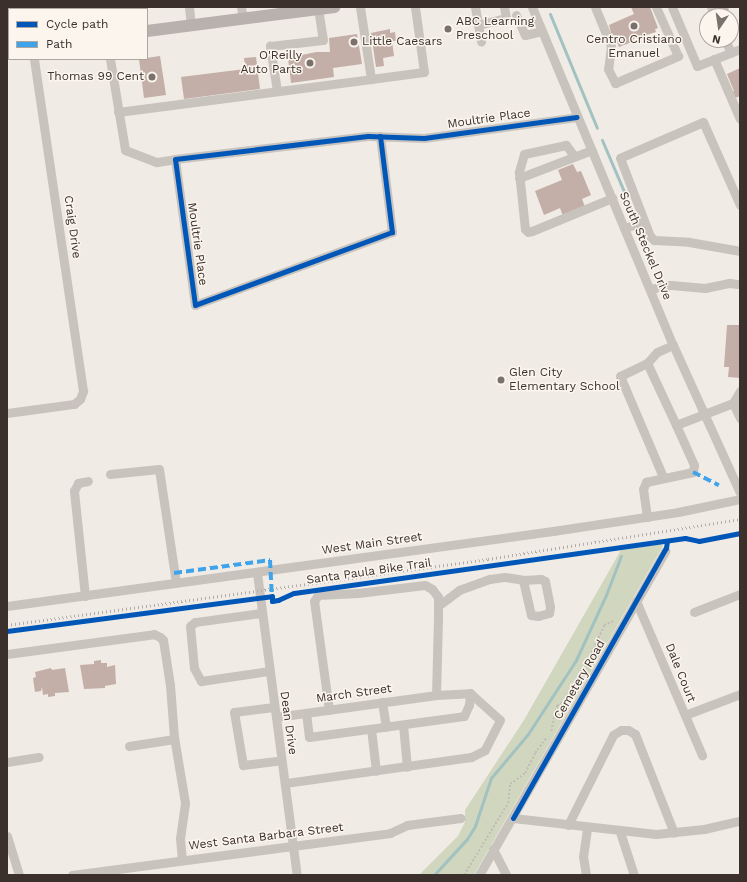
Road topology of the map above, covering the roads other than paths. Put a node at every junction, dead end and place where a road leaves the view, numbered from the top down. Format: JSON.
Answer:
{"nodes":[{"id":1,"x":189,"y":7,"type":"edge"},
{"id":2,"x":360,"y":7,"type":"edge"},
{"id":3,"x":415,"y":7,"type":"edge"},
{"id":4,"x":475,"y":7,"type":"edge"},
{"id":5,"x":504,"y":7,"type":"edge"},
{"id":6,"x":532,"y":7,"type":"edge"},
{"id":7,"x":595,"y":7,"type":"edge"},
{"id":8,"x":656,"y":7,"type":"edge"},
{"id":9,"x":672,"y":7,"type":"edge"},
{"id":10,"x":327,"y":8,"type":"edge"},
{"id":11,"x":242,"y":13,"type":"edge"},
{"id":12,"x":516,"y":15,"type":"junction"},
{"id":13,"x":506,"y":18,"type":"junction"},
{"id":14,"x":478,"y":25,"type":"junction"},
{"id":15,"x":192,"y":26,"type":"junction"},
{"id":16,"x":148,"y":31,"type":"edge"},
{"id":17,"x":542,"y":31,"type":"junction"},
{"id":18,"x":481,"y":41,"type":"dead end"},
{"id":19,"x":728,"y":48,"type":"edge"},
{"id":20,"x":740,"y":49,"type":"edge"},
{"id":21,"x":730,"y":53,"type":"junction"},
{"id":22,"x":714,"y":59,"type":"junction"},
{"id":23,"x":34,"y":60,"type":"edge"},
{"id":24,"x":110,"y":60,"type":"edge"},
{"id":25,"x":371,"y":79,"type":"junction"},
{"id":26,"x":277,"y":91,"type":"junction"},
{"id":27,"x":118,"y":112,"type":"junction"},
{"id":28,"x":577,"y":117,"type":"junction"},
{"id":29,"x":738,"y":119,"type":"edge"},
{"id":30,"x":380,"y":136,"type":"junction"},
{"id":31,"x":592,"y":150,"type":"junction"},
{"id":32,"x":574,"y":156,"type":"junction"},
{"id":33,"x":175,"y":160,"type":"junction"},
{"id":34,"x":519,"y":178,"type":"junction"},
{"id":35,"x":612,"y":198,"type":"junction"},
{"id":36,"x":740,"y":205,"type":"edge"},
{"id":37,"x":642,"y":220,"type":"junction"},
{"id":38,"x":628,"y":227,"type":"junction"},
{"id":39,"x":740,"y":251,"type":"edge"},
{"id":40,"x":737,"y":284,"type":"dead end"},
{"id":41,"x":650,"y":289,"type":"junction"},
{"id":42,"x":673,"y":346,"type":"junction"},
{"id":43,"x":647,"y":363,"type":"junction"},
{"id":44,"x":740,"y":391,"type":"edge"},
{"id":45,"x":733,"y":403,"type":"junction"},
{"id":46,"x":7,"y":413,"type":"edge"},
{"id":47,"x":704,"y":416,"type":"junction"},
{"id":48,"x":740,"y":418,"type":"edge"},
{"id":49,"x":676,"y":425,"type":"junction"},
{"id":50,"x":110,"y":474,"type":"dead end"},
{"id":51,"x":663,"y":477,"type":"junction"},
{"id":52,"x":88,"y":482,"type":"dead end"},
{"id":53,"x":740,"y":493,"type":"edge"},
{"id":54,"x":740,"y":499,"type":"edge"},
{"id":55,"x":647,"y":517,"type":"junction"},
{"id":56,"x":665,"y":551,"type":"dead end"},
{"id":57,"x":257,"y":573,"type":"junction"},
{"id":58,"x":523,"y":580,"type":"dead end"},
{"id":59,"x":176,"y":583,"type":"junction"},
{"id":60,"x":740,"y":594,"type":"edge"},
{"id":61,"x":85,"y":596,"type":"junction"},
{"id":62,"x":636,"y":601,"type":"junction"},
{"id":63,"x":7,"y":606,"type":"edge"},
{"id":64,"x":438,"y":606,"type":"junction"},
{"id":65,"x":694,"y":612,"type":"dead end"},
{"id":66,"x":261,"y":614,"type":"junction"},
{"id":67,"x":7,"y":654,"type":"edge"},
{"id":68,"x":269,"y":671,"type":"junction"},
{"id":69,"x":470,"y":693,"type":"junction"},
{"id":70,"x":436,"y":694,"type":"junction"},
{"id":71,"x":740,"y":694,"type":"edge"},
{"id":72,"x":382,"y":702,"type":"junction"},
{"id":73,"x":274,"y":707,"type":"junction"},
{"id":74,"x":329,"y":710,"type":"junction"},
{"id":75,"x":306,"y":713,"type":"junction"},
{"id":76,"x":685,"y":716,"type":"junction"},
{"id":77,"x":276,"y":717,"type":"junction"},
{"id":78,"x":403,"y":725,"type":"junction"},
{"id":79,"x":386,"y":727,"type":"junction"},
{"id":80,"x":371,"y":729,"type":"junction"},
{"id":81,"x":174,"y":739,"type":"junction"},
{"id":82,"x":129,"y":746,"type":"dead end"},
{"id":83,"x":702,"y":755,"type":"dead end"},
{"id":84,"x":39,"y":757,"type":"dead end"},
{"id":85,"x":281,"y":760,"type":"junction"},
{"id":86,"x":7,"y":762,"type":"edge"},
{"id":87,"x":407,"y":767,"type":"junction"},
{"id":88,"x":376,"y":771,"type":"junction"},
{"id":89,"x":285,"y":783,"type":"junction"},
{"id":90,"x":461,"y":818,"type":"dead end"},
{"id":91,"x":513,"y":818,"type":"junction"},
{"id":92,"x":740,"y":821,"type":"edge"},
{"id":93,"x":568,"y":824,"type":"junction"},
{"id":94,"x":587,"y":829,"type":"junction"},
{"id":95,"x":620,"y":832,"type":"junction"},
{"id":96,"x":674,"y":833,"type":"junction"},
{"id":97,"x":7,"y":836,"type":"edge"},
{"id":98,"x":293,"y":846,"type":"junction"},
{"id":99,"x":493,"y":849,"type":"junction"},
{"id":100,"x":182,"y":859,"type":"junction"},
{"id":101,"x":19,"y":875,"type":"edge"},
{"id":102,"x":72,"y":875,"type":"edge"},
{"id":103,"x":297,"y":875,"type":"edge"},
{"id":104,"x":479,"y":875,"type":"edge"},
{"id":105,"x":506,"y":875,"type":"edge"},
{"id":106,"x":586,"y":875,"type":"edge"},
{"id":107,"x":634,"y":875,"type":"edge"}],
"edges":[{"from":1,"to":15,"type":"street"},
{"from":2,"to":25,"type":"street"},
{"from":3,"to":25,"type":"street"},
{"from":4,"to":14,"type":"street"},
{"from":5,"to":13,"type":"street"},
{"from":6,"to":12,"type":"street"},
{"from":6,"to":17,"type":"street","name":"South Steckel Drive"},
{"from":7,"to":8,"type":"street"},
{"from":9,"to":22,"type":"street"},
{"from":10,"to":11,"type":"main road"},
{"from":10,"to":26,"type":"street"},
{"from":11,"to":15,"type":"main road"},
{"from":12,"to":13,"type":"street"},
{"from":12,"to":17,"type":"street"},
{"from":13,"to":14,"type":"street"},
{"from":14,"to":18,"type":"street"},
{"from":15,"to":16,"type":"main road"},
{"from":17,"to":28,"type":"street","name":"South Steckel Drive"},
{"from":19,"to":21,"type":"street"},
{"from":20,"to":21,"type":"street"},
{"from":21,"to":22,"type":"street"},
{"from":22,"to":29,"type":"street"},
{"from":23,"to":46,"type":"street","name":"Craig Drive"},
{"from":24,"to":27,"type":"street"},
{"from":25,"to":26,"type":"street"},
{"from":26,"to":27,"type":"street"},
{"from":27,"to":33,"type":"street"},
{"from":28,"to":30,"type":"street","name":"Moultrie Place"},
{"from":28,"to":31,"type":"street","name":"South Steckel Drive"},
{"from":30,"to":33,"type":"street","name":"Moultrie Place"},
{"from":30,"to":33,"type":"street","name":"Moultrie Place"},
{"from":31,"to":32,"type":"street"},
{"from":31,"to":35,"type":"street","name":"South Steckel Drive"},
{"from":32,"to":34,"type":"street"},
{"from":32,"to":34,"type":"street"},
{"from":34,"to":35,"type":"street"},
{"from":35,"to":38,"type":"street","name":"South Steckel Drive"},
{"from":36,"to":37,"type":"street"},
{"from":37,"to":38,"type":"street"},
{"from":37,"to":39,"type":"street"},
{"from":38,"to":41,"type":"street","name":"South Steckel Drive"},
{"from":40,"to":41,"type":"street"},
{"from":41,"to":42,"type":"street","name":"South Steckel Drive"},
{"from":42,"to":43,"type":"street"},
{"from":42,"to":47,"type":"street","name":"South Steckel Drive"},
{"from":43,"to":49,"type":"street"},
{"from":43,"to":51,"type":"street"},
{"from":44,"to":45,"type":"street"},
{"from":45,"to":47,"type":"street"},
{"from":45,"to":48,"type":"street"},
{"from":47,"to":49,"type":"street"},
{"from":47,"to":53,"type":"street","name":"South Steckel Drive"},
{"from":49,"to":51,"type":"street"},
{"from":50,"to":59,"type":"street"},
{"from":51,"to":55,"type":"street"},
{"from":52,"to":61,"type":"street"},
{"from":54,"to":55,"type":"street","name":"West Main Street"},
{"from":55,"to":57,"type":"street","name":"West Main Street"},
{"from":56,"to":62,"type":"street","name":"Cemetery Road"},
{"from":57,"to":59,"type":"street","name":"West Main Street"},
{"from":57,"to":66,"type":"street","name":"Dean Drive"},
{"from":58,"to":64,"type":"street"},
{"from":59,"to":61,"type":"street","name":"West Main Street"},
{"from":60,"to":65,"type":"street"},
{"from":61,"to":63,"type":"street","name":"West Main Street"},
{"from":62,"to":76,"type":"street","name":"Dale Court"},
{"from":62,"to":91,"type":"street","name":"Cemetery Road"},
{"from":64,"to":70,"type":"street"},
{"from":64,"to":74,"type":"street"},
{"from":66,"to":68,"type":"street","name":"Dean Drive"},
{"from":66,"to":68,"type":"street"},
{"from":67,"to":81,"type":"street"},
{"from":68,"to":73,"type":"street","name":"Dean Drive"},
{"from":69,"to":70,"type":"street","name":"March Street"},
{"from":69,"to":78,"type":"street"},
{"from":69,"to":87,"type":"street"},
{"from":70,"to":72,"type":"street","name":"March Street"},
{"from":71,"to":76,"type":"street"},
{"from":72,"to":74,"type":"street","name":"March Street"},
{"from":72,"to":79,"type":"street"},
{"from":73,"to":77,"type":"street","name":"Dean Drive"},
{"from":73,"to":85,"type":"street"},
{"from":74,"to":75,"type":"street","name":"March Street"},
{"from":75,"to":77,"type":"street","name":"March Street"},
{"from":75,"to":80,"type":"street"},
{"from":76,"to":83,"type":"street","name":"Dale Court"},
{"from":77,"to":85,"type":"street","name":"Dean Drive"},
{"from":78,"to":79,"type":"street"},
{"from":78,"to":87,"type":"street"},
{"from":79,"to":80,"type":"street"},
{"from":80,"to":88,"type":"street"},
{"from":81,"to":82,"type":"street"},
{"from":81,"to":100,"type":"street"},
{"from":84,"to":86,"type":"street"},
{"from":85,"to":89,"type":"street","name":"Dean Drive"},
{"from":87,"to":88,"type":"street"},
{"from":88,"to":89,"type":"street"},
{"from":89,"to":98,"type":"street","name":"Dean Drive"},
{"from":90,"to":98,"type":"street","name":"West Santa Barbara Street"},
{"from":91,"to":93,"type":"street"},
{"from":91,"to":99,"type":"street","name":"Cemetery Road"},
{"from":92,"to":96,"type":"street"},
{"from":93,"to":94,"type":"street"},
{"from":93,"to":96,"type":"street"},
{"from":94,"to":95,"type":"street"},
{"from":94,"to":106,"type":"street"},
{"from":95,"to":96,"type":"street"},
{"from":95,"to":107,"type":"street"},
{"from":97,"to":101,"type":"street"},
{"from":98,"to":100,"type":"street","name":"West Santa Barbara Street"},
{"from":98,"to":103,"type":"street","name":"Dean Drive"},
{"from":99,"to":104,"type":"street","name":"Cemetery Road"},
{"from":99,"to":105,"type":"street"},
{"from":100,"to":102,"type":"street","name":"West Santa Barbara Street"}]}
